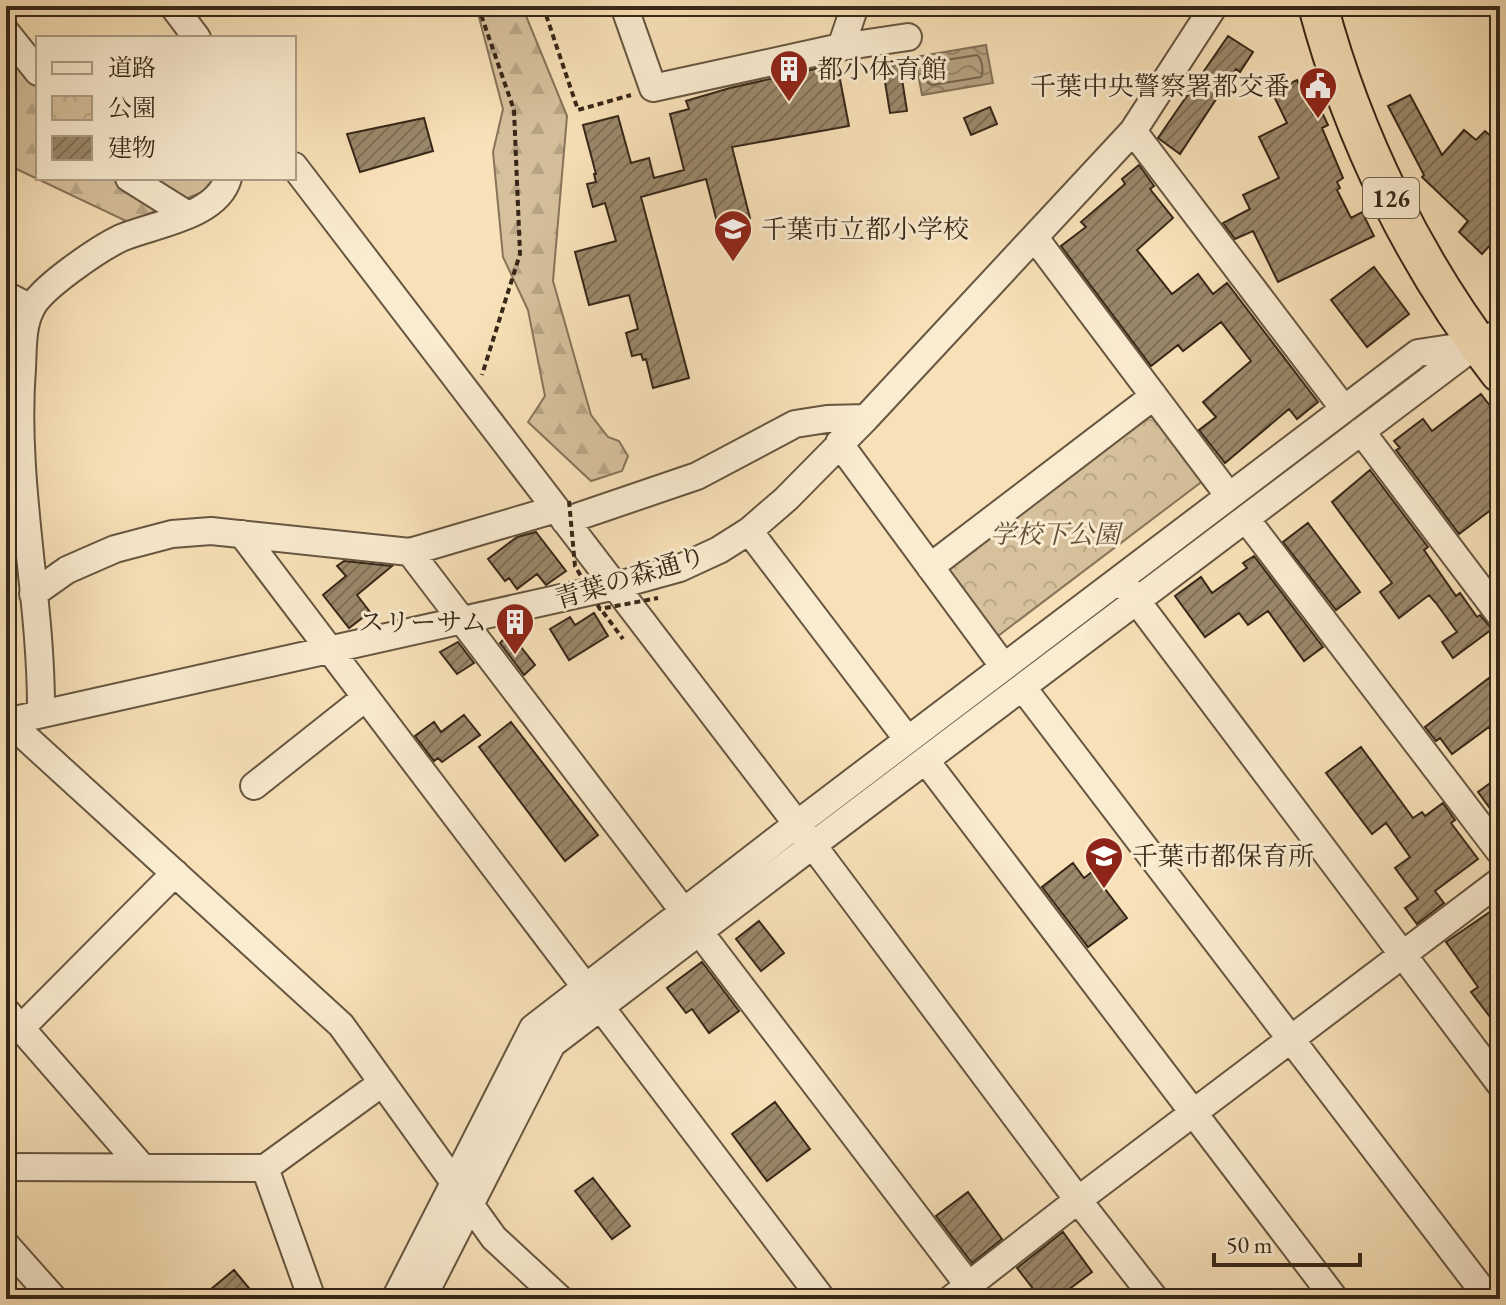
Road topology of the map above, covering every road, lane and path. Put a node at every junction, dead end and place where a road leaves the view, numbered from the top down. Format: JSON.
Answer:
{"nodes":[{"id":1,"x":173,"y":6,"type":"edge"},
{"id":2,"x":478,"y":6,"type":"edge"},
{"id":3,"x":543,"y":6,"type":"edge"},
{"id":4,"x":624,"y":6,"type":"edge"},
{"id":5,"x":855,"y":6,"type":"edge"},
{"id":6,"x":1214,"y":6,"type":"edge"},
{"id":7,"x":1318,"y":6,"type":"edge"},
{"id":8,"x":6,"y":32,"type":"edge"},
{"id":9,"x":196,"y":36,"type":"edge"},
{"id":10,"x":908,"y":37,"type":"dead end"},
{"id":11,"x":841,"y":47,"type":"junction"},
{"id":12,"x":36,"y":70,"type":"edge"},
{"id":13,"x":653,"y":88,"type":"junction"},
{"id":14,"x":1133,"y":131,"type":"junction"},
{"id":15,"x":296,"y":169,"type":"edge"},
{"id":16,"x":132,"y":180,"type":"edge"},
{"id":17,"x":227,"y":180,"type":"edge"},
{"id":18,"x":188,"y":215,"type":"junction"},
{"id":19,"x":1035,"y":238,"type":"junction"},
{"id":20,"x":6,"y":295,"type":"edge"},
{"id":21,"x":31,"y":308,"type":"junction"},
{"id":22,"x":1488,"y":338,"type":"edge"},
{"id":23,"x":1500,"y":373,"type":"edge"},
{"id":24,"x":1154,"y":396,"type":"junction"},
{"id":25,"x":469,"y":397,"type":"junction"},
{"id":26,"x":13,"y":401,"type":"edge"},
{"id":27,"x":1344,"y":409,"type":"junction"},
{"id":28,"x":866,"y":418,"type":"junction"},
{"id":29,"x":1361,"y":431,"type":"junction"},
{"id":30,"x":839,"y":443,"type":"junction"},
{"id":31,"x":1229,"y":496,"type":"junction"},
{"id":32,"x":563,"y":510,"type":"junction"},
{"id":33,"x":1246,"y":519,"type":"junction"},
{"id":34,"x":749,"y":531,"type":"junction"},
{"id":35,"x":242,"y":534,"type":"junction"},
{"id":36,"x":410,"y":552,"type":"junction"},
{"id":37,"x":930,"y":567,"type":"junction"},
{"id":38,"x":1120,"y":579,"type":"junction"},
{"id":39,"x":615,"y":586,"type":"junction"},
{"id":40,"x":33,"y":594,"type":"junction"},
{"id":41,"x":658,"y":598,"type":"dead end"},
{"id":42,"x":1137,"y":601,"type":"junction"},
{"id":43,"x":600,"y":609,"type":"junction"},
{"id":44,"x":1500,"y":615,"type":"edge"},
{"id":45,"x":463,"y":621,"type":"junction"},
{"id":46,"x":623,"y":639,"type":"dead end"},
{"id":47,"x":329,"y":650,"type":"junction"},
{"id":48,"x":1004,"y":667,"type":"junction"},
{"id":49,"x":1023,"y":688,"type":"junction"},
{"id":50,"x":365,"y":698,"type":"junction"},
{"id":51,"x":41,"y":714,"type":"junction"},
{"id":52,"x":8,"y":722,"type":"edge"},
{"id":53,"x":908,"y":740,"type":"junction"},
{"id":54,"x":926,"y":761,"type":"junction"},
{"id":55,"x":254,"y":786,"type":"dead end"},
{"id":56,"x":805,"y":834,"type":"junction"},
{"id":57,"x":1500,"y":852,"type":"edge"},
{"id":58,"x":175,"y":873,"type":"junction"},
{"id":59,"x":1500,"y":881,"type":"edge"},
{"id":60,"x":692,"y":922,"type":"junction"},
{"id":61,"x":1403,"y":956,"type":"junction"},
{"id":62,"x":593,"y":998,"type":"junction"},
{"id":63,"x":13,"y":1019,"type":"edge"},
{"id":64,"x":1292,"y":1041,"type":"junction"},
{"id":65,"x":382,"y":1083,"type":"junction"},
{"id":66,"x":1500,"y":1084,"type":"edge"},
{"id":67,"x":1194,"y":1114,"type":"junction"},
{"id":68,"x":6,"y":1167,"type":"edge"},
{"id":69,"x":142,"y":1167,"type":"junction"},
{"id":70,"x":265,"y":1168,"type":"junction"},
{"id":71,"x":454,"y":1183,"type":"junction"},
{"id":72,"x":1078,"y":1200,"type":"junction"},
{"id":73,"x":470,"y":1205,"type":"junction"},
{"id":74,"x":6,"y":1245,"type":"edge"},
{"id":75,"x":1500,"y":1293,"type":"edge"},
{"id":76,"x":966,"y":1294,"type":"edge"},
{"id":77,"x":54,"y":1299,"type":"edge"},
{"id":78,"x":312,"y":1299,"type":"edge"},
{"id":79,"x":395,"y":1299,"type":"edge"},
{"id":80,"x":422,"y":1299,"type":"edge"},
{"id":81,"x":560,"y":1299,"type":"edge"},
{"id":82,"x":822,"y":1299,"type":"edge"},
{"id":83,"x":1155,"y":1299,"type":"edge"},
{"id":84,"x":1335,"y":1299,"type":"edge"},
{"id":85,"x":1490,"y":1299,"type":"edge"}],
"edges":[{"from":1,"to":9,"type":"street"},
{"from":2,"to":25,"type":"path"},
{"from":3,"to":13,"type":"path"},
{"from":4,"to":13,"type":"street"},
{"from":5,"to":11,"type":"street"},
{"from":6,"to":14,"type":"street","name":"青葉の森通り"},
{"from":7,"to":22,"type":"highway","number":"126"},
{"from":8,"to":12,"type":"street"},
{"from":10,"to":11,"type":"street"},
{"from":11,"to":13,"type":"street"},
{"from":14,"to":19,"type":"street","name":"青葉の森通り"},
{"from":14,"to":27,"type":"street"},
{"from":15,"to":25,"type":"street"},
{"from":16,"to":18,"type":"street"},
{"from":17,"to":18,"type":"street"},
{"from":18,"to":21,"type":"street"},
{"from":19,"to":24,"type":"street"},
{"from":19,"to":28,"type":"street","name":"青葉の森通り"},
{"from":20,"to":21,"type":"street"},
{"from":21,"to":26,"type":"street"},
{"from":22,"to":23,"type":"highway","number":"126"},
{"from":22,"to":27,"type":"street"},
{"from":22,"to":29,"type":"street"},
{"from":24,"to":31,"type":"street"},
{"from":24,"to":37,"type":"street"},
{"from":25,"to":32,"type":"street"},
{"from":26,"to":40,"type":"street"},
{"from":27,"to":31,"type":"street"},
{"from":28,"to":30,"type":"street","name":"青葉の森通り"},
{"from":28,"to":32,"type":"street"},
{"from":29,"to":33,"type":"street"},
{"from":29,"to":44,"type":"street"},
{"from":30,"to":34,"type":"street","name":"青葉の森通り"},
{"from":30,"to":37,"type":"street"},
{"from":31,"to":38,"type":"street"},
{"from":32,"to":36,"type":"street"},
{"from":32,"to":39,"type":"street"},
{"from":32,"to":43,"type":"path","bridge":true},
{"from":33,"to":42,"type":"street"},
{"from":33,"to":57,"type":"street"},
{"from":34,"to":39,"type":"street","name":"青葉の森通り"},
{"from":34,"to":53,"type":"street"},
{"from":35,"to":36,"type":"street"},
{"from":35,"to":40,"type":"street"},
{"from":35,"to":47,"type":"street"},
{"from":36,"to":45,"type":"street"},
{"from":37,"to":48,"type":"street"},
{"from":38,"to":42,"type":"street"},
{"from":38,"to":48,"type":"street"},
{"from":39,"to":45,"type":"street","name":"青葉の森通り"},
{"from":39,"to":56,"type":"street"},
{"from":40,"to":51,"type":"street"},
{"from":41,"to":43,"type":"path","bridge":true},
{"from":42,"to":49,"type":"street"},
{"from":42,"to":61,"type":"street"},
{"from":43,"to":46,"type":"path"},
{"from":45,"to":47,"type":"street","name":"青葉の森通り"},
{"from":45,"to":60,"type":"street"},
{"from":47,"to":50,"type":"street"},
{"from":47,"to":51,"type":"street","name":"青葉の森通り"},
{"from":48,"to":53,"type":"street"},
{"from":49,"to":54,"type":"street"},
{"from":49,"to":64,"type":"street"},
{"from":50,"to":55,"type":"street"},
{"from":50,"to":62,"type":"street"},
{"from":51,"to":52,"type":"street","name":"青葉の森通り"},
{"from":52,"to":58,"type":"street"},
{"from":53,"to":56,"type":"street"},
{"from":54,"to":56,"type":"street"},
{"from":54,"to":67,"type":"street"},
{"from":56,"to":60,"type":"street"},
{"from":56,"to":72,"type":"street"},
{"from":58,"to":63,"type":"street"},
{"from":58,"to":65,"type":"street"},
{"from":59,"to":61,"type":"street"},
{"from":60,"to":62,"type":"street"},
{"from":60,"to":76,"type":"street"},
{"from":61,"to":64,"type":"street"},
{"from":61,"to":66,"type":"street"},
{"from":62,"to":71,"type":"street"},
{"from":62,"to":73,"type":"street"},
{"from":62,"to":82,"type":"street"},
{"from":63,"to":69,"type":"street"},
{"from":64,"to":67,"type":"street"},
{"from":64,"to":85,"type":"street"},
{"from":65,"to":70,"type":"street"},
{"from":65,"to":71,"type":"street"},
{"from":67,"to":72,"type":"street"},
{"from":67,"to":84,"type":"street"},
{"from":68,"to":69,"type":"street"},
{"from":69,"to":70,"type":"street"},
{"from":70,"to":78,"type":"street"},
{"from":71,"to":73,"type":"street"},
{"from":71,"to":79,"type":"street"},
{"from":72,"to":76,"type":"street"},
{"from":72,"to":83,"type":"street"},
{"from":73,"to":80,"type":"street"},
{"from":73,"to":81,"type":"street"},
{"from":74,"to":77,"type":"street"},
{"from":75,"to":85,"type":"street"}]}
